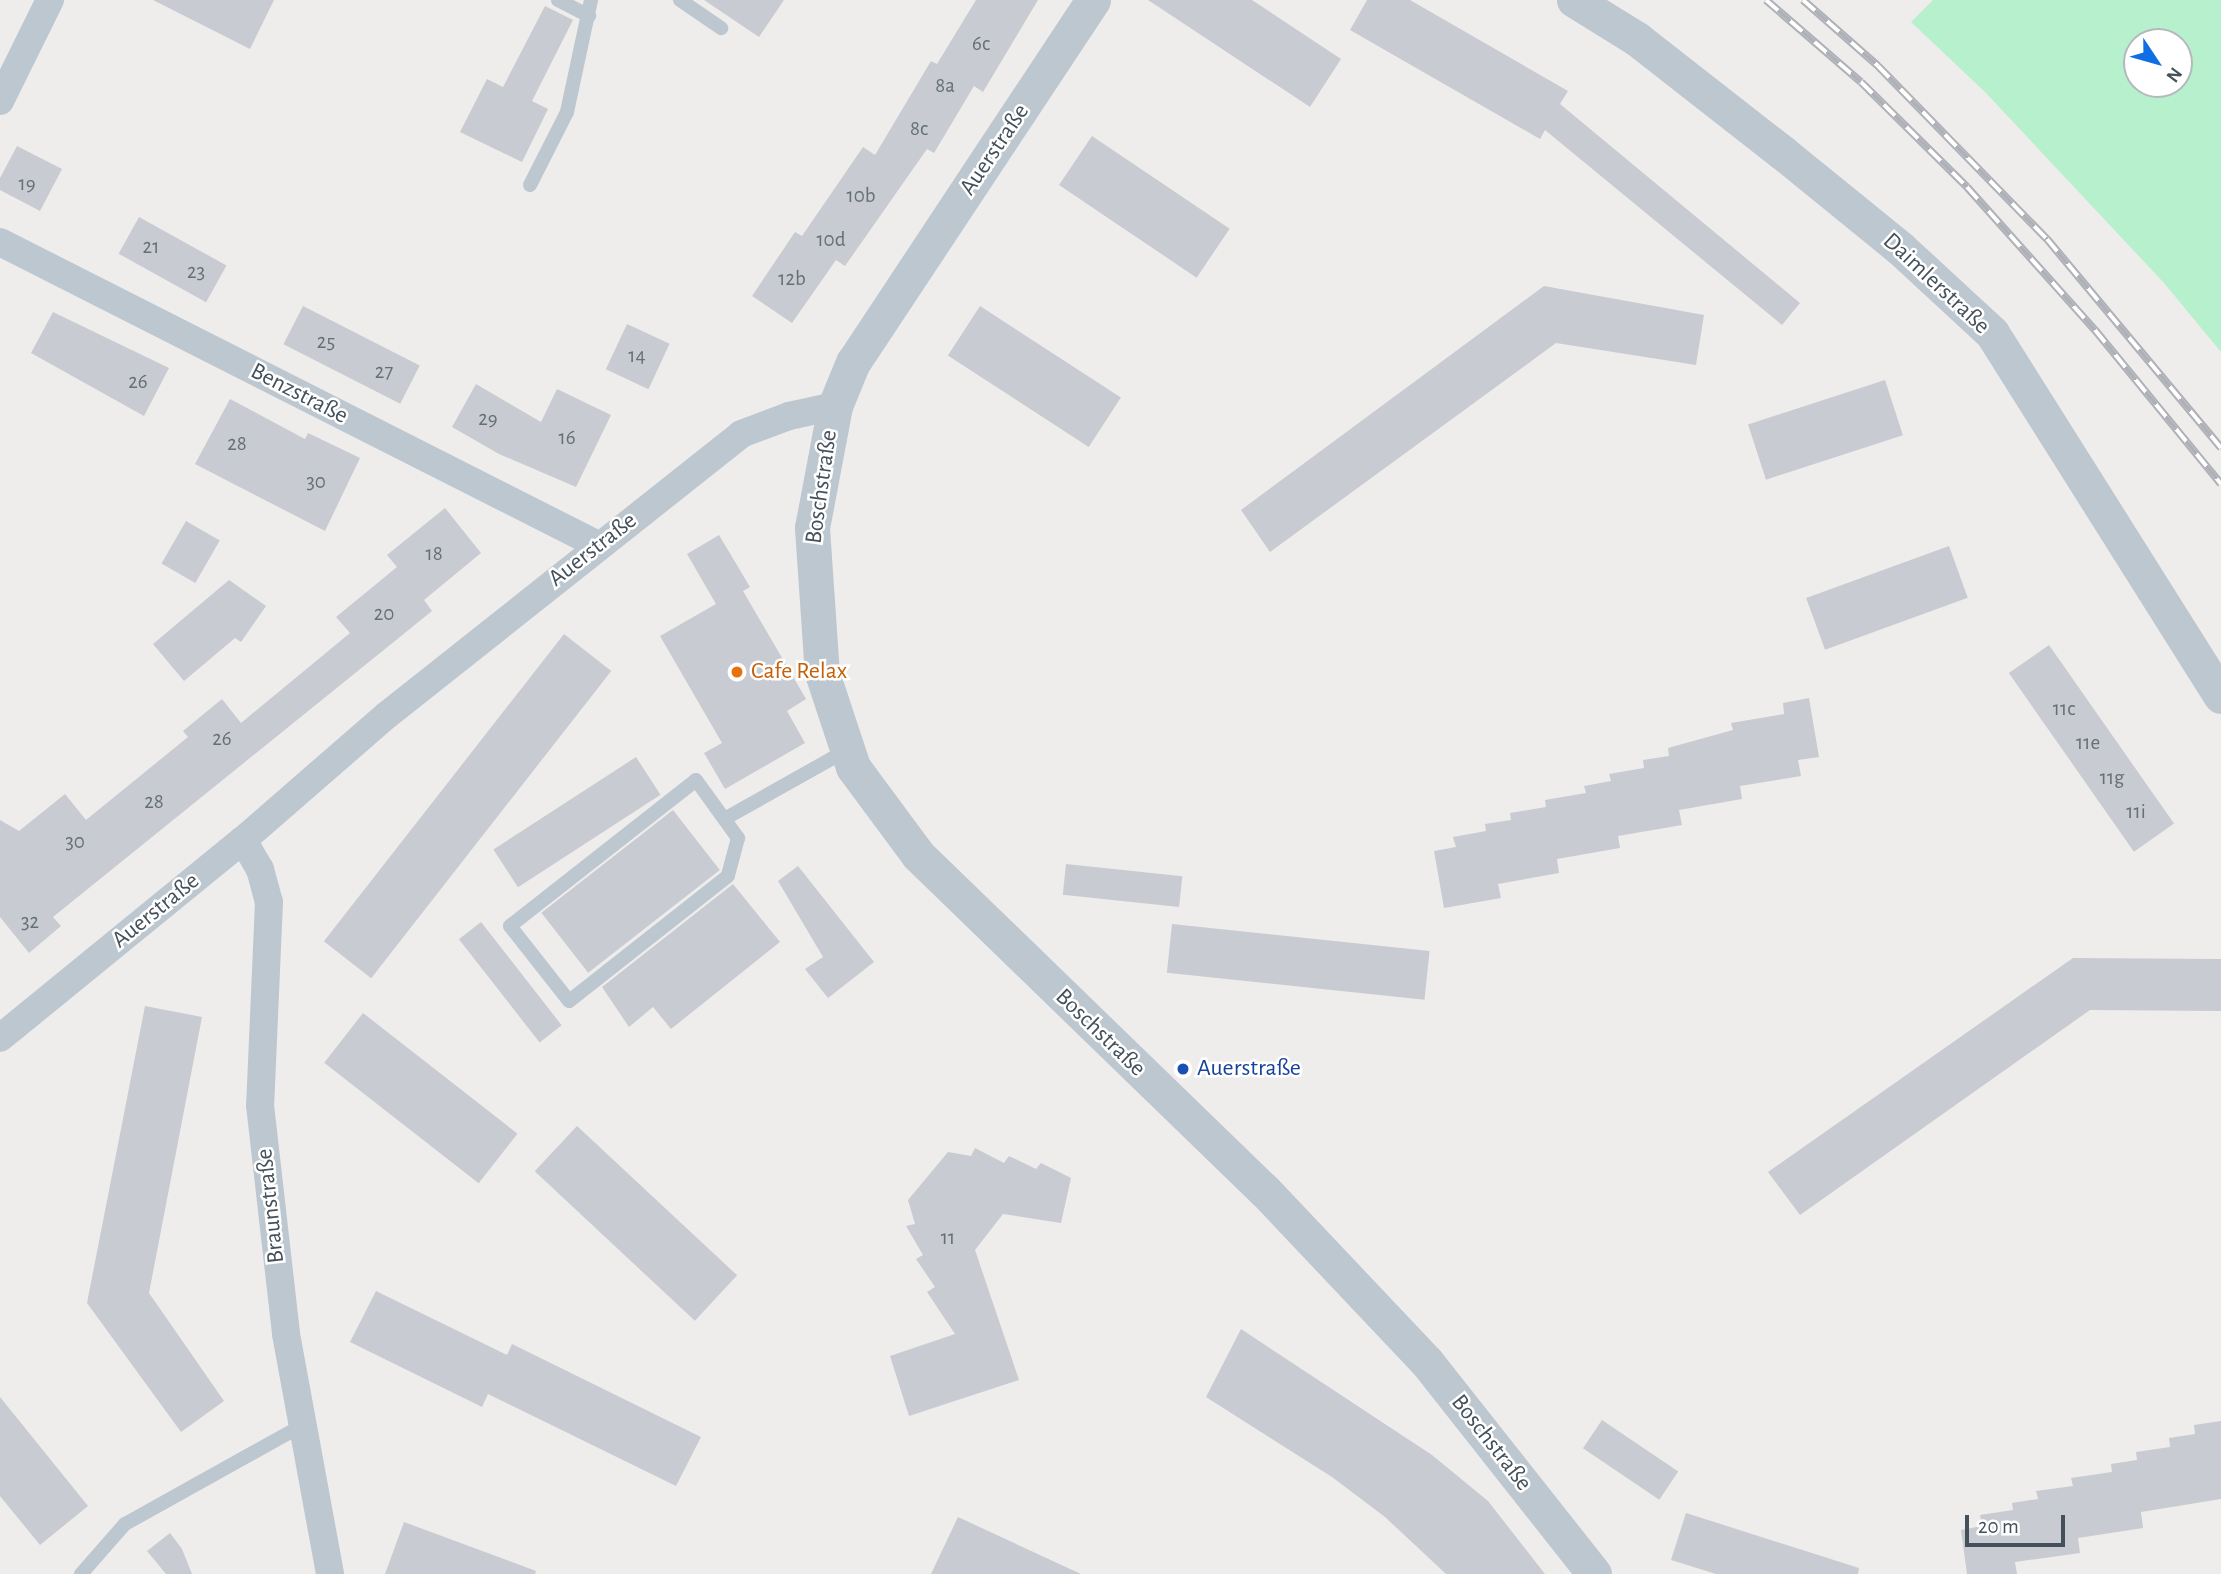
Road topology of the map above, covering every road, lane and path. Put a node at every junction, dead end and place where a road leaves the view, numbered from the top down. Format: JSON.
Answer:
{"nodes":[{"id":1,"x":50,"y":0,"type":"edge"},
{"id":2,"x":558,"y":0,"type":"edge"},
{"id":3,"x":591,"y":0,"type":"edge"},
{"id":4,"x":680,"y":0,"type":"edge"},
{"id":5,"x":1093,"y":0,"type":"edge"},
{"id":6,"x":1574,"y":0,"type":"edge"},
{"id":7,"x":589,"y":16,"type":"junction"},
{"id":8,"x":722,"y":28,"type":"dead end"},
{"id":9,"x":0,"y":101,"type":"edge"},
{"id":10,"x":530,"y":185,"type":"dead end"},
{"id":11,"x":0,"y":242,"type":"edge"},
{"id":12,"x":835,"y":406,"type":"junction"},
{"id":13,"x":597,"y":545,"type":"junction"},
{"id":14,"x":2221,"y":696,"type":"edge"},
{"id":15,"x":847,"y":750,"type":"junction"},
{"id":16,"x":726,"y":818,"type":"junction"},
{"id":17,"x":243,"y":840,"type":"junction"},
{"id":18,"x":0,"y":1038,"type":"edge"},
{"id":19,"x":300,"y":1426,"type":"junction"},
{"id":20,"x":81,"y":1574,"type":"edge"},
{"id":21,"x":330,"y":1574,"type":"edge"},
{"id":22,"x":1594,"y":1574,"type":"edge"}],
"edges":[{"from":1,"to":9,"type":"street"},
{"from":2,"to":7,"type":"lane"},
{"from":3,"to":7,"type":"lane"},
{"from":4,"to":8,"type":"lane"},
{"from":5,"to":12,"type":"street","name":"Auerstraße"},
{"from":6,"to":14,"type":"street","name":"Daimlerstraße"},
{"from":7,"to":10,"type":"lane"},
{"from":11,"to":13,"type":"street","name":"Benzstraße"},
{"from":12,"to":13,"type":"street","name":"Auerstraße"},
{"from":12,"to":15,"type":"street","name":"Boschstraße"},
{"from":13,"to":17,"type":"street","name":"Auerstraße"},
{"from":15,"to":16,"type":"lane"},
{"from":15,"to":22,"type":"street","name":"Boschstraße"},
{"from":16,"to":16,"type":"lane"},
{"from":17,"to":18,"type":"street","name":"Auerstraße"},
{"from":17,"to":19,"type":"street","name":"Braunstraße"},
{"from":19,"to":20,"type":"lane"},
{"from":19,"to":21,"type":"street","name":"Braunstraße"}]}
